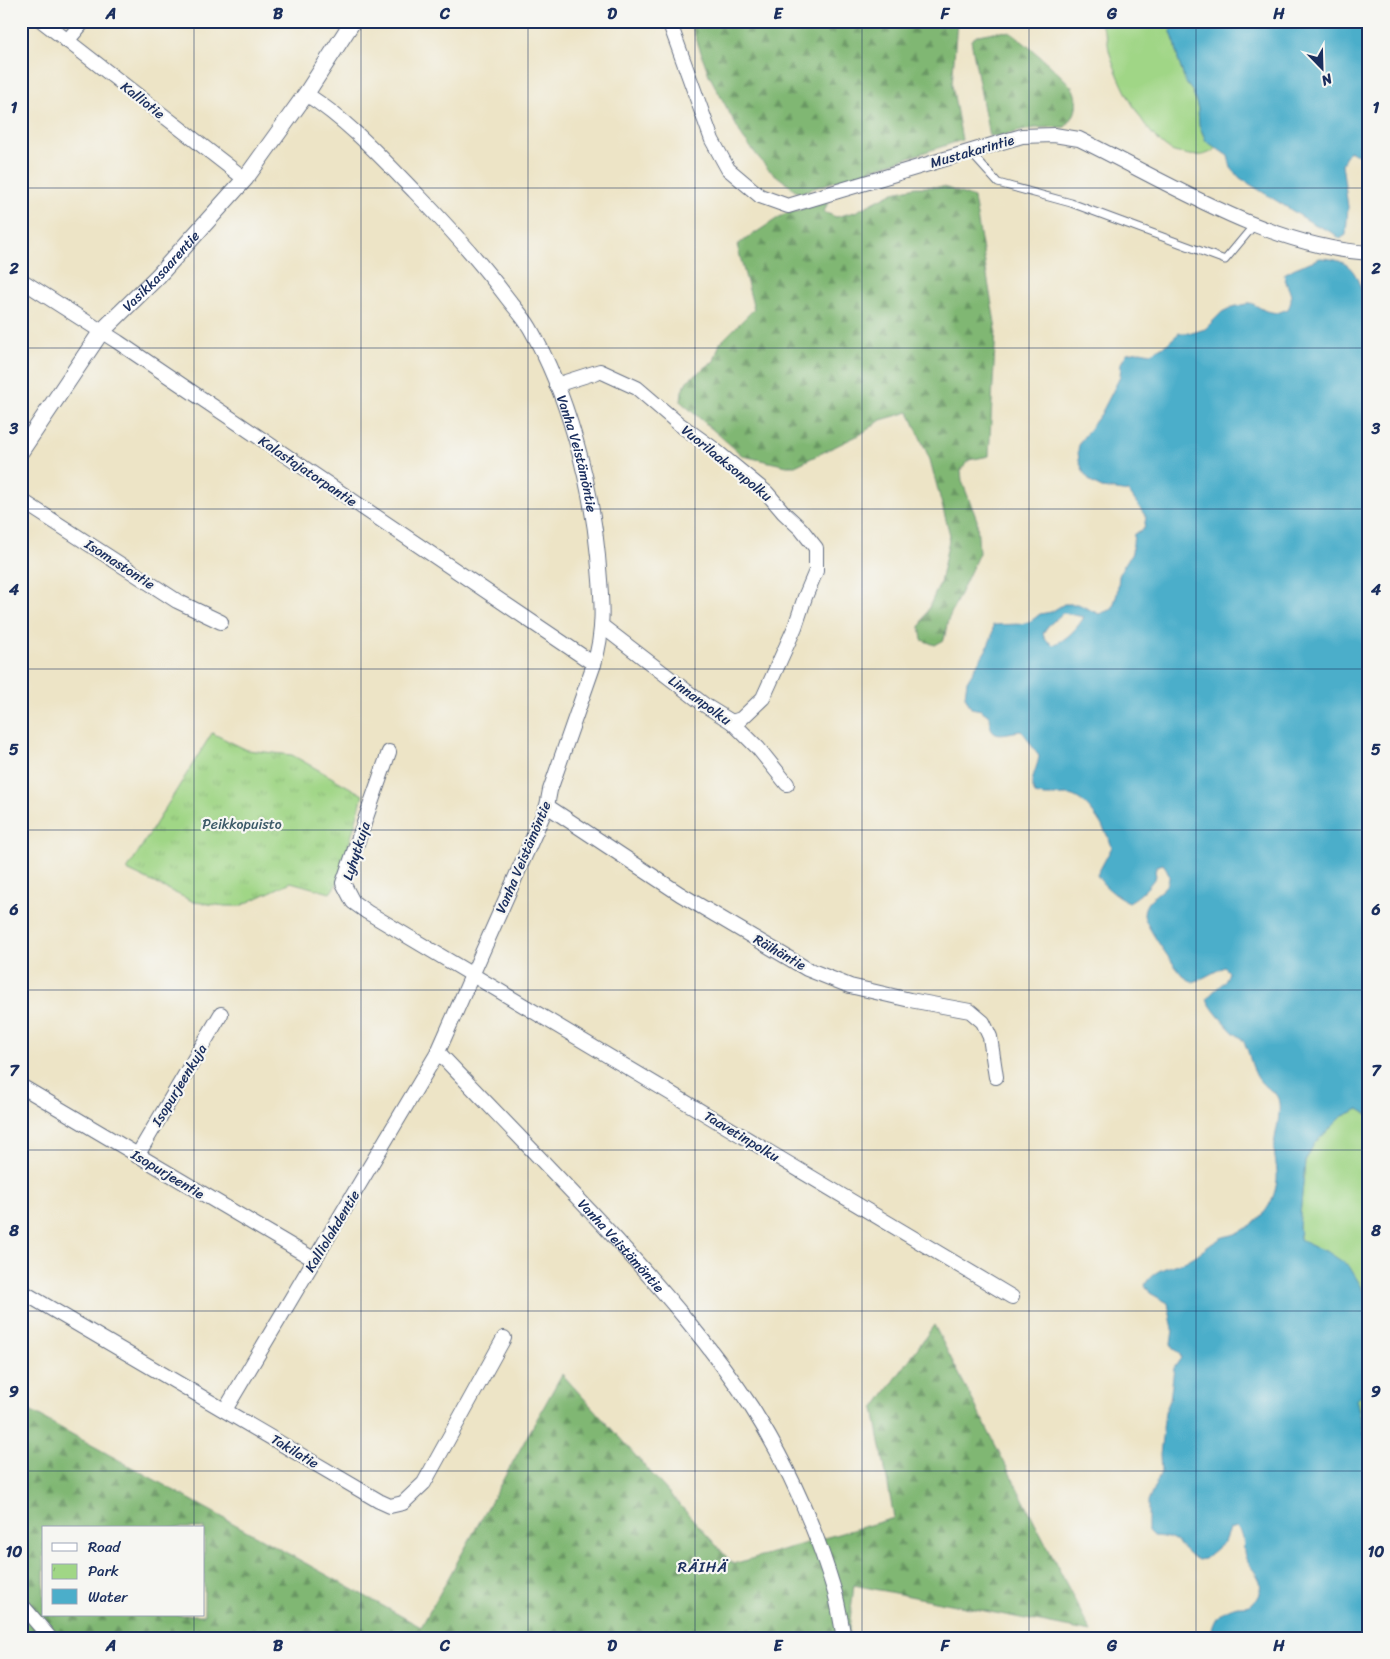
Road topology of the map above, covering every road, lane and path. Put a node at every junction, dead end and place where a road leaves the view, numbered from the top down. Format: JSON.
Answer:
{"nodes":[{"id":1,"x":42,"y":21,"type":"edge"},
{"id":2,"x":84,"y":21,"type":"edge"},
{"id":3,"x":353,"y":21,"type":"edge"},
{"id":4,"x":669,"y":21,"type":"edge"},
{"id":5,"x":67,"y":41,"type":"junction"},
{"id":6,"x":306,"y":94,"type":"junction"},
{"id":7,"x":969,"y":151,"type":"junction"},
{"id":8,"x":244,"y":179,"type":"junction"},
{"id":9,"x":1255,"y":224,"type":"junction"},
{"id":10,"x":1369,"y":253,"type":"edge"},
{"id":11,"x":21,"y":280,"type":"edge"},
{"id":12,"x":102,"y":332,"type":"junction"},
{"id":13,"x":556,"y":385,"type":"junction"},
{"id":14,"x":21,"y":451,"type":"edge"},
{"id":15,"x":21,"y":500,"type":"edge"},
{"id":16,"x":221,"y":622,"type":"dead end"},
{"id":17,"x":602,"y":626,"type":"junction"},
{"id":18,"x":594,"y":664,"type":"junction"},
{"id":19,"x":732,"y":722,"type":"junction"},
{"id":20,"x":389,"y":752,"type":"dead end"},
{"id":21,"x":787,"y":784,"type":"dead end"},
{"id":22,"x":547,"y":806,"type":"junction"},
{"id":23,"x":472,"y":974,"type":"junction"},
{"id":24,"x":222,"y":1014,"type":"dead end"},
{"id":25,"x":438,"y":1052,"type":"junction"},
{"id":26,"x":996,"y":1077,"type":"dead end"},
{"id":27,"x":21,"y":1086,"type":"edge"},
{"id":28,"x":137,"y":1156,"type":"junction"},
{"id":29,"x":315,"y":1260,"type":"junction"},
{"id":30,"x":21,"y":1291,"type":"edge"},
{"id":31,"x":1012,"y":1297,"type":"dead end"},
{"id":32,"x":504,"y":1338,"type":"dead end"},
{"id":33,"x":226,"y":1410,"type":"junction"},
{"id":34,"x":21,"y":1604,"type":"edge"},
{"id":35,"x":50,"y":1638,"type":"edge"},
{"id":36,"x":844,"y":1638,"type":"edge"}],
"edges":[{"from":1,"to":5,"type":"street","name":"Kalliotie"},
{"from":2,"to":5,"type":"street"},
{"from":3,"to":6,"type":"street"},
{"from":4,"to":7,"type":"street","name":"Mustakarintie"},
{"from":5,"to":8,"type":"street","name":"Kalliotie"},
{"from":6,"to":8,"type":"street","name":"Vasikkasaarentie"},
{"from":6,"to":13,"type":"street","name":"Vanha Veistämöntie"},
{"from":7,"to":9,"type":"street","name":"Mustakarintie"},
{"from":7,"to":9,"type":"lane"},
{"from":8,"to":12,"type":"street","name":"Vasikkasaarentie"},
{"from":9,"to":10,"type":"street","name":"Mustakarintie"},
{"from":11,"to":12,"type":"street","name":"Kalastajatorpantie"},
{"from":12,"to":14,"type":"street","name":"Vasikkasaarentie"},
{"from":12,"to":18,"type":"street","name":"Kalastajatorpantie"},
{"from":13,"to":17,"type":"street","name":"Vanha Veistämöntie"},
{"from":13,"to":19,"type":"street","name":"Vuorilaaksonpolku"},
{"from":15,"to":16,"type":"street","name":"Isomastontie"},
{"from":17,"to":18,"type":"street","name":"Vanha Veistämöntie"},
{"from":17,"to":19,"type":"street","name":"Linnanpolku"},
{"from":18,"to":22,"type":"street","name":"Vanha Veistämöntie"},
{"from":19,"to":21,"type":"street","name":"Linnanpolku"},
{"from":20,"to":23,"type":"street","name":"Lyhytkuja"},
{"from":22,"to":23,"type":"street","name":"Vanha Veistämöntie"},
{"from":22,"to":26,"type":"street","name":"Räihäntie"},
{"from":23,"to":25,"type":"street","name":"Vanha Veistämöntie"},
{"from":23,"to":31,"type":"street","name":"Taavetinpolku"},
{"from":24,"to":28,"type":"street","name":"Isopurjeenkuja"},
{"from":25,"to":29,"type":"street","name":"Kalliolahdentie"},
{"from":25,"to":36,"type":"street","name":"Vanha Veistämöntie"},
{"from":27,"to":28,"type":"street","name":"Isopurjeentie"},
{"from":28,"to":29,"type":"street","name":"Isopurjeentie"},
{"from":29,"to":33,"type":"street","name":"Kalliolahdentie"},
{"from":30,"to":33,"type":"street","name":"Takilatie"},
{"from":32,"to":33,"type":"street","name":"Takilatie"},
{"from":34,"to":35,"type":"street"}]}
